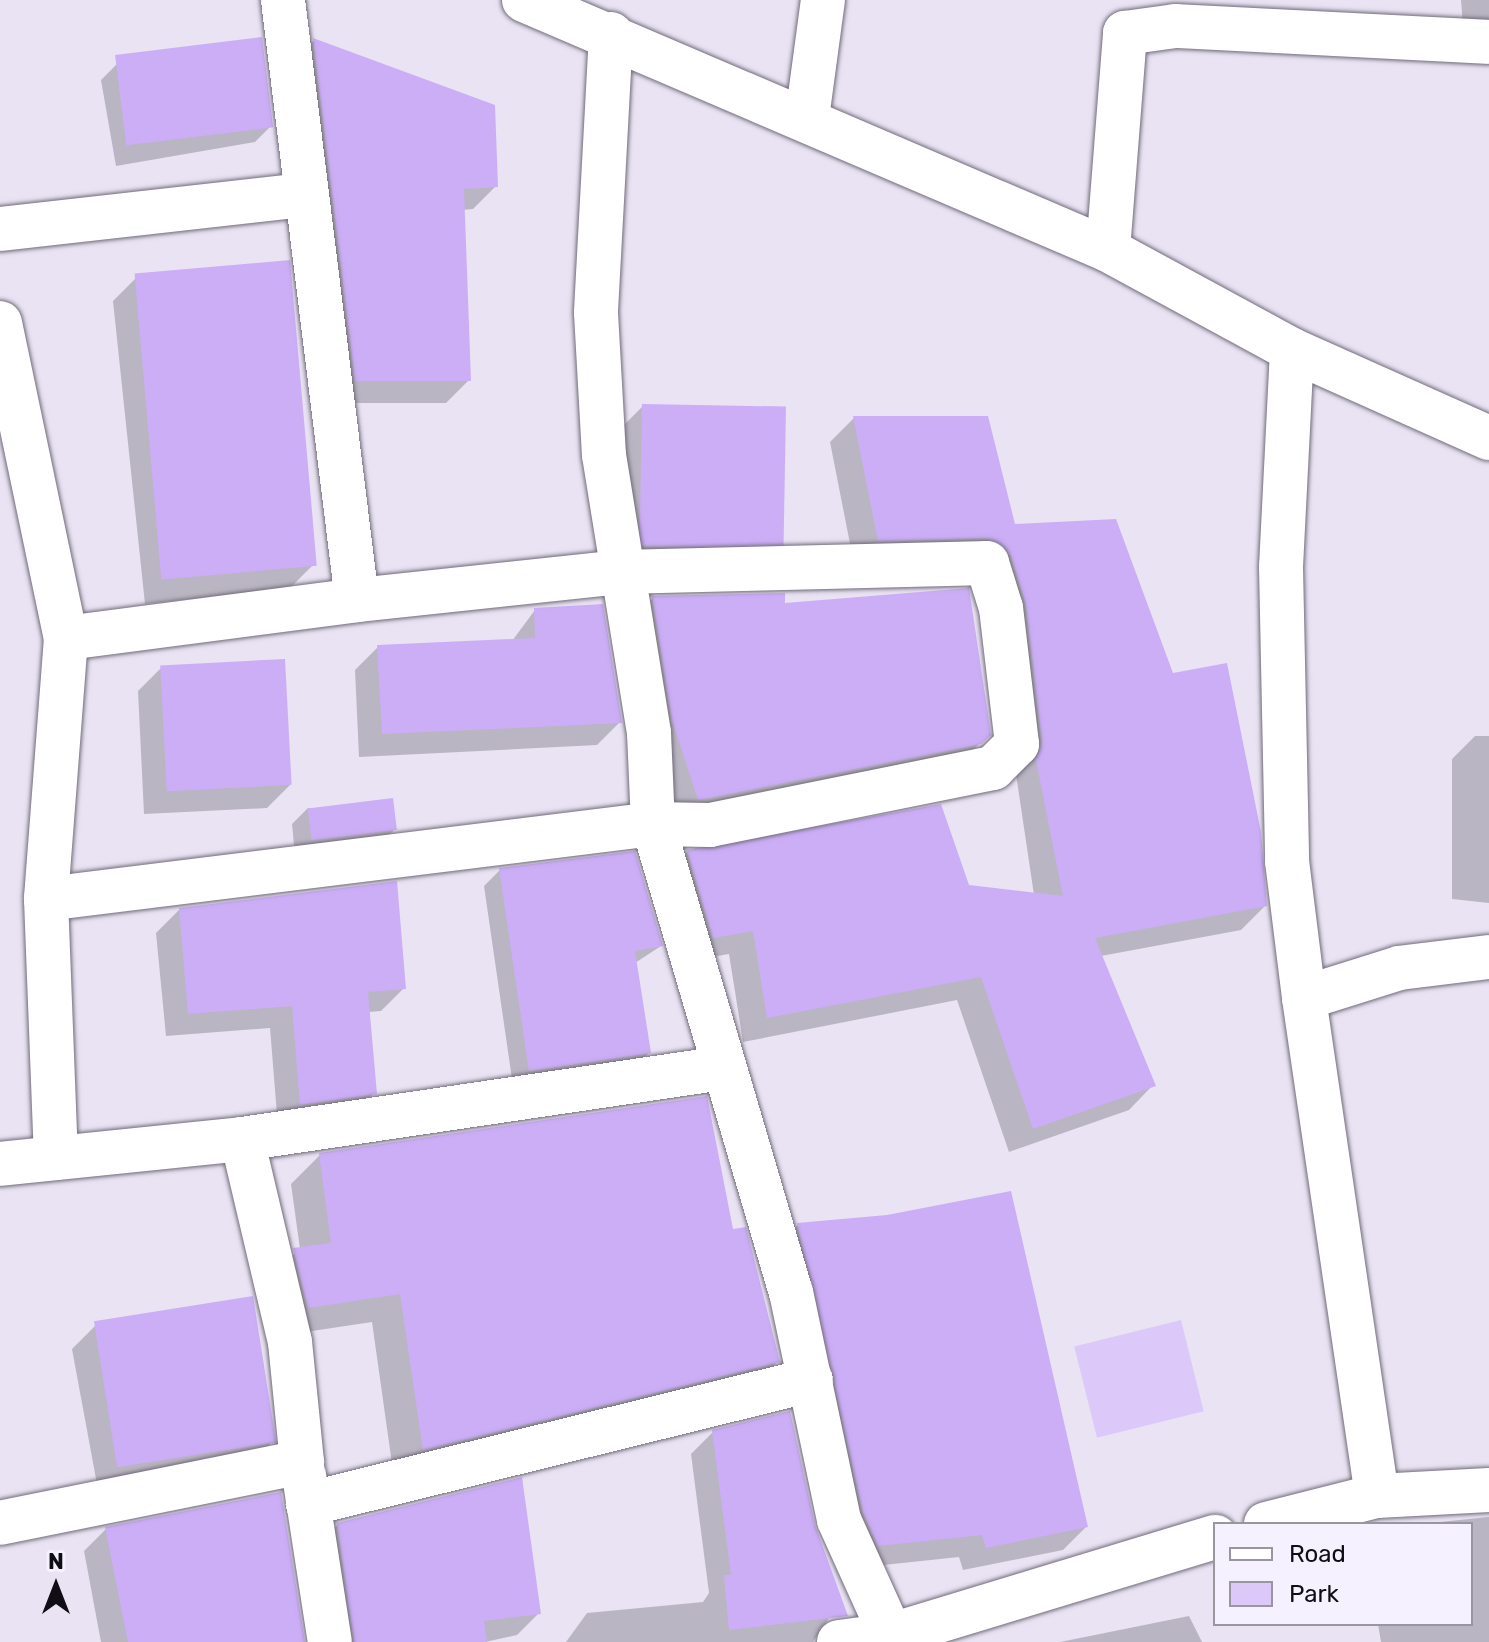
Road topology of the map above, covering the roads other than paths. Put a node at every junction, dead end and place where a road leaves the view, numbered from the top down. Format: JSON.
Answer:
{"nodes":[{"id":1,"x":283,"y":0,"type":"edge"},
{"id":2,"x":524,"y":0,"type":"edge"},
{"id":3,"x":823,"y":0,"type":"edge"},
{"id":4,"x":1124,"y":16,"type":"edge"},
{"id":5,"x":611,"y":34,"type":"junction"},
{"id":6,"x":1489,"y":42,"type":"edge"},
{"id":7,"x":807,"y":118,"type":"junction"},
{"id":8,"x":305,"y":195,"type":"junction"},
{"id":9,"x":0,"y":229,"type":"edge"},
{"id":10,"x":1108,"y":250,"type":"junction"},
{"id":11,"x":0,"y":323,"type":"edge"},
{"id":12,"x":1292,"y":350,"type":"junction"},
{"id":13,"x":1489,"y":438,"type":"edge"},
{"id":14,"x":621,"y":572,"type":"junction"},
{"id":15,"x":357,"y":600,"type":"junction"},
{"id":16,"x":66,"y":638,"type":"junction"},
{"id":17,"x":653,"y":824,"type":"junction"},
{"id":18,"x":46,"y":899,"type":"junction"},
{"id":19,"x":1489,"y":957,"type":"edge"},
{"id":20,"x":1304,"y":998,"type":"junction"},
{"id":21,"x":723,"y":1068,"type":"junction"},
{"id":22,"x":242,"y":1139,"type":"junction"},
{"id":23,"x":56,"y":1158,"type":"junction"},
{"id":24,"x":0,"y":1164,"type":"edge"},
{"id":25,"x":811,"y":1380,"type":"junction"},
{"id":26,"x":302,"y":1462,"type":"junction"},
{"id":27,"x":1489,"y":1490,"type":"edge"},
{"id":28,"x":1377,"y":1496,"type":"junction"},
{"id":29,"x":308,"y":1504,"type":"junction"},
{"id":30,"x":1274,"y":1522,"type":"edge"},
{"id":31,"x":0,"y":1523,"type":"edge"},
{"id":32,"x":1213,"y":1538,"type":"edge"},
{"id":33,"x":893,"y":1639,"type":"edge"},
{"id":34,"x":330,"y":1642,"type":"edge"},
{"id":35,"x":839,"y":1642,"type":"edge"}],
"edges":[{"from":1,"to":8,"type":"street"},
{"from":2,"to":5,"type":"street"},
{"from":3,"to":7,"type":"street"},
{"from":4,"to":6,"type":"street"},
{"from":4,"to":10,"type":"street"},
{"from":5,"to":7,"type":"street"},
{"from":5,"to":14,"type":"street"},
{"from":7,"to":10,"type":"street"},
{"from":8,"to":9,"type":"street"},
{"from":8,"to":15,"type":"street"},
{"from":10,"to":12,"type":"street"},
{"from":11,"to":16,"type":"street"},
{"from":12,"to":13,"type":"street"},
{"from":12,"to":20,"type":"street"},
{"from":14,"to":15,"type":"street"},
{"from":14,"to":17,"type":"street"},
{"from":14,"to":17,"type":"street"},
{"from":15,"to":16,"type":"street"},
{"from":16,"to":18,"type":"street"},
{"from":17,"to":18,"type":"street"},
{"from":17,"to":21,"type":"street"},
{"from":18,"to":23,"type":"street"},
{"from":19,"to":20,"type":"street"},
{"from":20,"to":28,"type":"street"},
{"from":21,"to":22,"type":"street"},
{"from":21,"to":25,"type":"street"},
{"from":22,"to":23,"type":"street"},
{"from":22,"to":26,"type":"street"},
{"from":23,"to":24,"type":"street"},
{"from":25,"to":29,"type":"street"},
{"from":25,"to":33,"type":"street"},
{"from":26,"to":29,"type":"street"},
{"from":26,"to":31,"type":"street"},
{"from":27,"to":28,"type":"street"},
{"from":28,"to":30,"type":"street"},
{"from":29,"to":34,"type":"street"},
{"from":32,"to":33,"type":"street"},
{"from":33,"to":35,"type":"street"}]}
